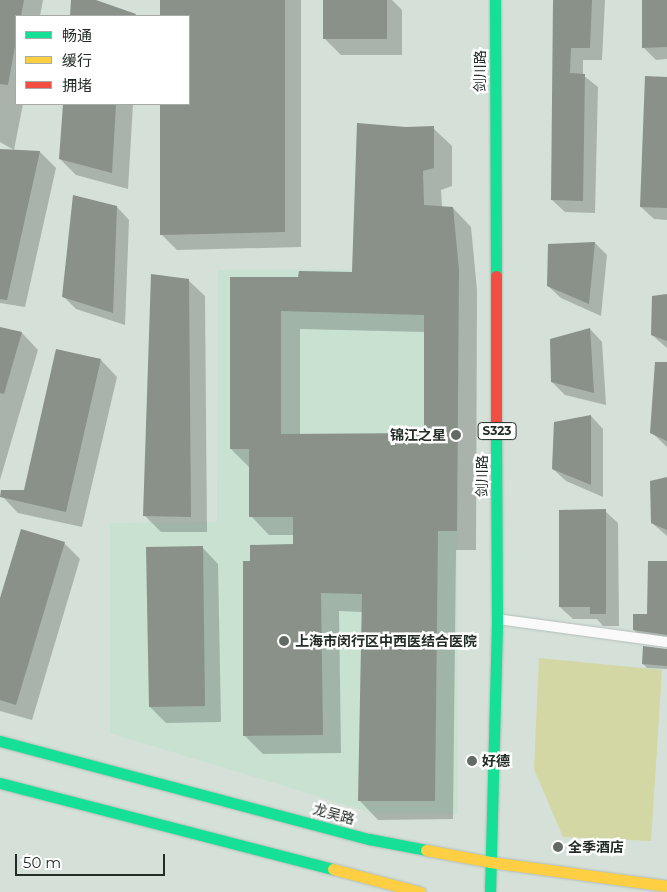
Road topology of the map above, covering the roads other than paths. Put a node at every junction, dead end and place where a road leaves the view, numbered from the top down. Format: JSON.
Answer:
{"nodes":[{"id":1,"x":495,"y":0,"type":"edge"},
{"id":2,"x":497,"y":619,"type":"junction"},
{"id":3,"x":667,"y":642,"type":"edge"},
{"id":4,"x":0,"y":741,"type":"edge"},
{"id":5,"x":0,"y":783,"type":"edge"},
{"id":6,"x":490,"y":862,"type":"junction"},
{"id":7,"x":667,"y":886,"type":"edge"},
{"id":8,"x":420,"y":892,"type":"edge"},
{"id":9,"x":490,"y":892,"type":"edge"}],
"edges":[{"from":1,"to":2,"type":"main road","name":"剑川路","number":"S323"},
{"from":2,"to":3,"type":"lane"},
{"from":2,"to":6,"type":"main road","name":"剑川路","number":"S323"},
{"from":4,"to":6,"type":"main road","name":"龙吴路"},
{"from":5,"to":8,"type":"main road"},
{"from":6,"to":7,"type":"main road","name":"龙吴路"},
{"from":6,"to":9,"type":"main road","name":"剑川路","number":"S323"}]}
